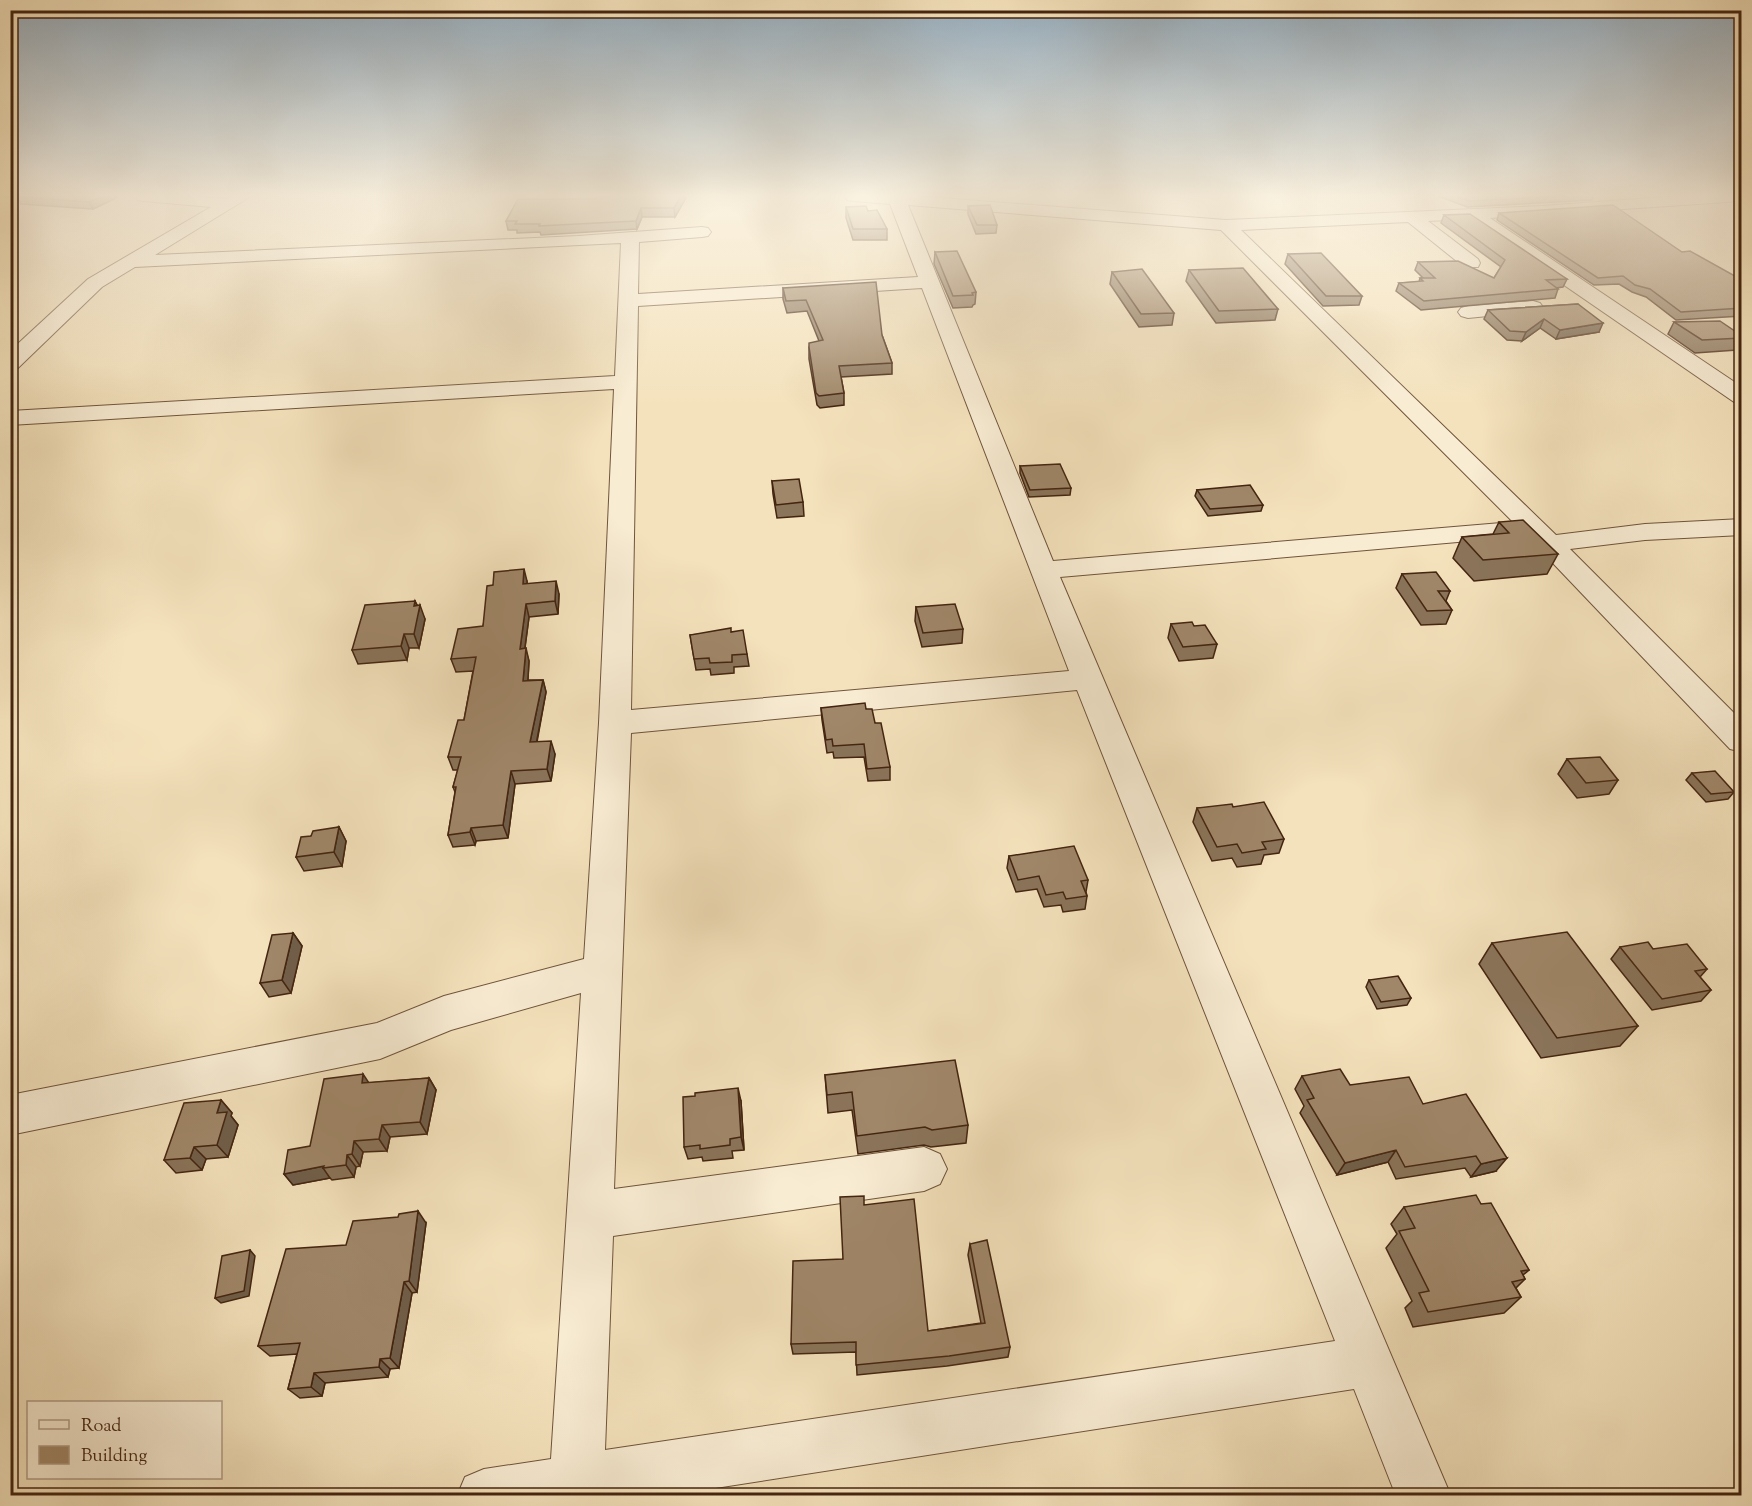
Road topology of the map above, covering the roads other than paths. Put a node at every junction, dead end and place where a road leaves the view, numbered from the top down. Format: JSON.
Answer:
{"nodes":[{"id":1,"x":122,"y":266,"type":"edge"},
{"id":2,"x":629,"y":266,"type":"edge"},
{"id":3,"x":923,"y":266,"type":"edge"},
{"id":4,"x":1268,"y":266,"type":"edge"},
{"id":5,"x":1550,"y":266,"type":"edge"},
{"id":6,"x":929,"y":282,"type":"junction"},
{"id":7,"x":628,"y":301,"type":"junction"},
{"id":8,"x":1604,"y":303,"type":"junction"},
{"id":9,"x":1570,"y":305,"type":"edge"},
{"id":10,"x":1547,"y":306,"type":"edge"},
{"id":11,"x":1468,"y":312,"type":"dead end"},
{"id":12,"x":10,"y":363,"type":"edge"},
{"id":13,"x":626,"y":382,"type":"junction"},
{"id":14,"x":1742,"y":397,"type":"edge"},
{"id":15,"x":10,"y":418,"type":"edge"},
{"id":16,"x":1742,"y":527,"type":"edge"},
{"id":17,"x":1542,"y":536,"type":"junction"},
{"id":18,"x":1043,"y":570,"type":"junction"},
{"id":19,"x":1088,"y":680,"type":"junction"},
{"id":20,"x":615,"y":723,"type":"junction"},
{"id":21,"x":1742,"y":741,"type":"edge"},
{"id":22,"x":603,"y":970,"type":"junction"},
{"id":23,"x":10,"y":1115,"type":"edge"},
{"id":24,"x":924,"y":1169,"type":"dead end"},
{"id":25,"x":590,"y":1215,"type":"junction"},
{"id":26,"x":1369,"y":1361,"type":"junction"},
{"id":27,"x":577,"y":1480,"type":"junction"},
{"id":28,"x":484,"y":1496,"type":"edge"},
{"id":29,"x":1424,"y":1496,"type":"edge"}],
"edges":[{"from":1,"to":12,"type":"street"},
{"from":2,"to":7,"type":"street"},
{"from":3,"to":6,"type":"street"},
{"from":4,"to":17,"type":"street"},
{"from":5,"to":8,"type":"street"},
{"from":6,"to":7,"type":"street"},
{"from":6,"to":18,"type":"street"},
{"from":7,"to":13,"type":"street"},
{"from":8,"to":9,"type":"street"},
{"from":8,"to":14,"type":"street"},
{"from":10,"to":11,"type":"street"},
{"from":13,"to":15,"type":"street"},
{"from":13,"to":20,"type":"street"},
{"from":16,"to":17,"type":"street"},
{"from":17,"to":18,"type":"street"},
{"from":17,"to":21,"type":"street"},
{"from":18,"to":19,"type":"street"},
{"from":19,"to":20,"type":"street"},
{"from":19,"to":26,"type":"street"},
{"from":20,"to":22,"type":"street"},
{"from":22,"to":23,"type":"street"},
{"from":22,"to":25,"type":"street"},
{"from":24,"to":25,"type":"street"},
{"from":25,"to":27,"type":"street"},
{"from":26,"to":27,"type":"street"},
{"from":26,"to":29,"type":"street"},
{"from":27,"to":28,"type":"street"}]}
